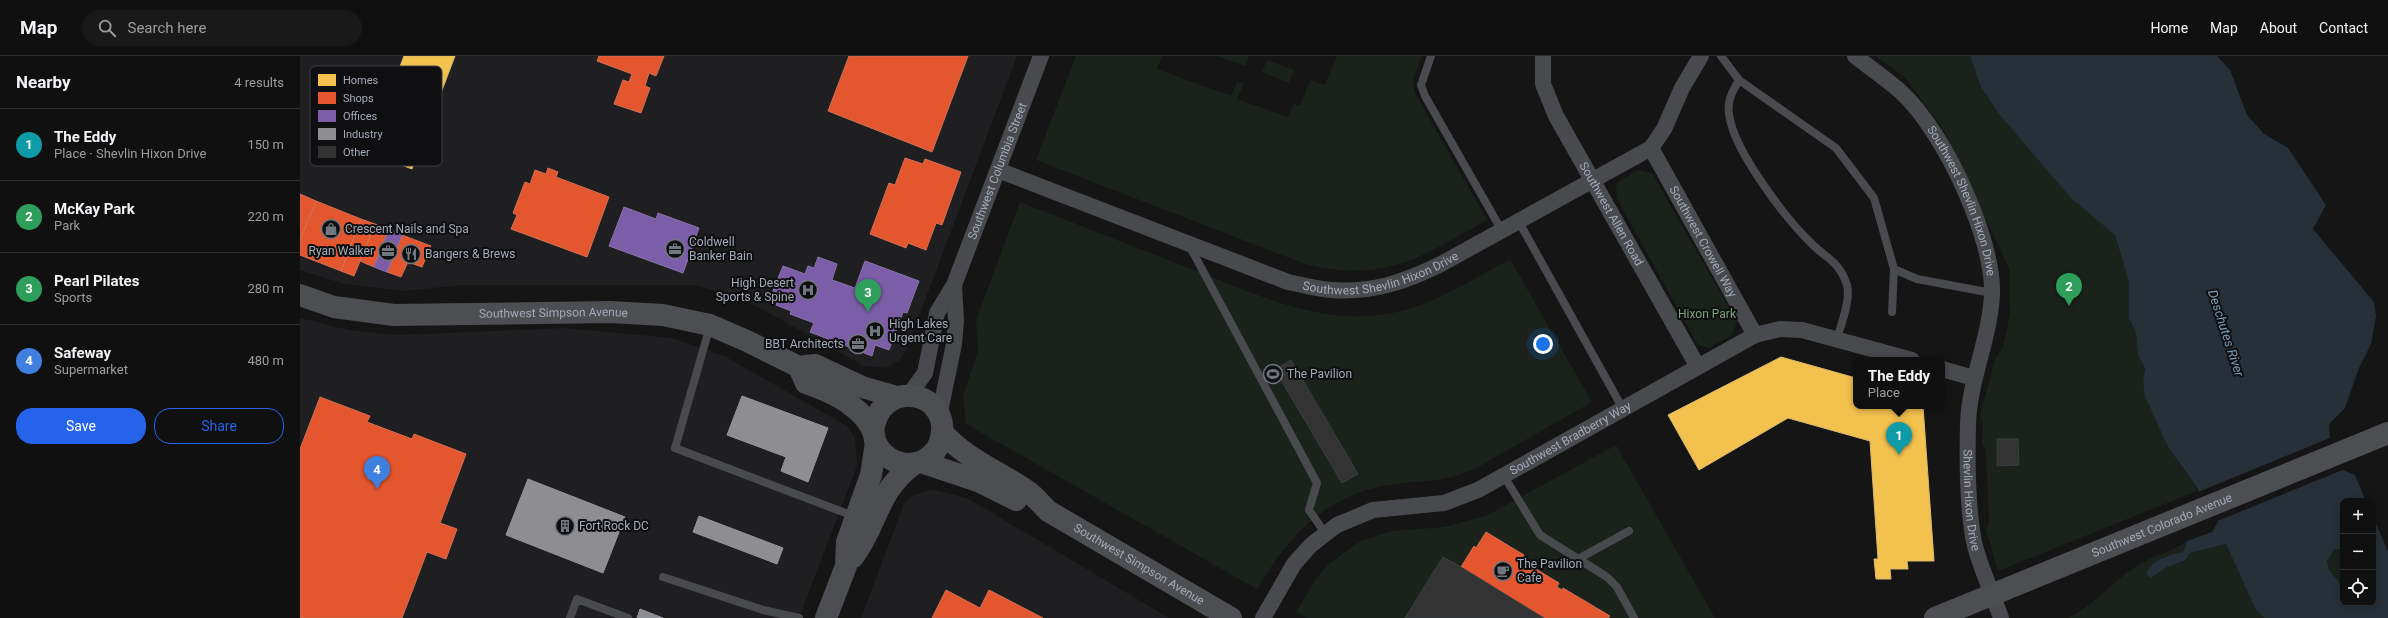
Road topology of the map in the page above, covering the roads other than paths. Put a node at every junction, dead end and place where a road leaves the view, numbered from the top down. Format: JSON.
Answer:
{"nodes":[{"id":1,"x":1041,"y":56,"type":"edge"},
{"id":2,"x":1431,"y":56,"type":"edge"},
{"id":3,"x":1543,"y":56,"type":"edge"},
{"id":4,"x":1701,"y":56,"type":"edge"},
{"id":5,"x":1721,"y":56,"type":"edge"},
{"id":6,"x":1855,"y":56,"type":"edge"},
{"id":7,"x":1739,"y":80,"type":"junction"},
{"id":8,"x":1651,"y":148,"type":"junction"},
{"id":9,"x":998,"y":170,"type":"junction"},
{"id":10,"x":1593,"y":180,"type":"junction"},
{"id":11,"x":1519,"y":222,"type":"junction"},
{"id":12,"x":1502,"y":231,"type":"junction"},
{"id":13,"x":1187,"y":243,"type":"junction"},
{"id":14,"x":1894,"y":269,"type":"junction"},
{"id":15,"x":954,"y":285,"type":"junction"},
{"id":16,"x":1992,"y":293,"type":"junction"},
{"id":17,"x":300,"y":295,"type":"edge"},
{"id":18,"x":1892,"y":312,"type":"dead end"},
{"id":19,"x":710,"y":325,"type":"junction"},
{"id":20,"x":1755,"y":335,"type":"junction"},
{"id":21,"x":1837,"y":339,"type":"junction"},
{"id":22,"x":1901,"y":357,"type":"edge"},
{"id":23,"x":1698,"y":367,"type":"junction"},
{"id":24,"x":799,"y":368,"type":"junction"},
{"id":25,"x":1945,"y":370,"type":"edge"},
{"id":26,"x":1974,"y":378,"type":"junction"},
{"id":27,"x":903,"y":396,"type":"junction"},
{"id":28,"x":1622,"y":409,"type":"junction"},
{"id":29,"x":941,"y":423,"type":"junction"},
{"id":30,"x":2388,"y":433,"type":"edge"},
{"id":31,"x":874,"y":437,"type":"junction"},
{"id":32,"x":918,"y":463,"type":"junction"},
{"id":33,"x":1504,"y":476,"type":"junction"},
{"id":34,"x":1048,"y":511,"type":"junction"},
{"id":35,"x":856,"y":517,"type":"junction"},
{"id":36,"x":1629,"y":531,"type":"dead end"},
{"id":37,"x":1325,"y":532,"type":"junction"},
{"id":38,"x":1578,"y":560,"type":"junction"},
{"id":39,"x":846,"y":566,"type":"junction"},
{"id":40,"x":663,"y":577,"type":"dead end"},
{"id":41,"x":570,"y":618,"type":"edge"},
{"id":42,"x":628,"y":618,"type":"edge"},
{"id":43,"x":799,"y":618,"type":"edge"},
{"id":44,"x":826,"y":618,"type":"edge"},
{"id":45,"x":1231,"y":618,"type":"edge"},
{"id":46,"x":1263,"y":618,"type":"edge"},
{"id":47,"x":1634,"y":618,"type":"edge"},
{"id":48,"x":1935,"y":618,"type":"edge"},
{"id":49,"x":2002,"y":618,"type":"edge"}],
"edges":[{"from":1,"to":9,"type":"street","name":"Southwest Columbia Street"},
{"from":2,"to":12,"type":"lane"},
{"from":3,"to":10,"type":"street","name":"Southwest Allen Road"},
{"from":4,"to":8,"type":"street","name":"Southwest Shevlin Hixon Drive"},
{"from":5,"to":7,"type":"lane"},
{"from":6,"to":16,"type":"street","name":"Southwest Shevlin Hixon Drive"},
{"from":7,"to":14,"type":"lane"},
{"from":7,"to":21,"type":"lane"},
{"from":8,"to":10,"type":"street","name":"Southwest Shevlin Hixon Drive"},
{"from":8,"to":20,"type":"street","name":"Southwest Crowell Way"},
{"from":9,"to":13,"type":"street","name":"Southwest Shevlin Hixon Drive"},
{"from":9,"to":15,"type":"street","name":"Southwest Columbia Street"},
{"from":10,"to":11,"type":"street","name":"Southwest Shevlin Hixon Drive"},
{"from":10,"to":23,"type":"street","name":"Southwest Allen Road"},
{"from":11,"to":12,"type":"street","name":"Southwest Shevlin Hixon Drive"},
{"from":11,"to":28,"type":"lane"},
{"from":12,"to":13,"type":"street","name":"Southwest Shevlin Hixon Drive"},
{"from":13,"to":37,"type":"lane"},
{"from":14,"to":16,"type":"lane"},
{"from":14,"to":18,"type":"lane"},
{"from":15,"to":27,"type":"street","name":"Southwest Columbia Street"},
{"from":15,"to":29,"type":"street","name":"Southwest Columbia Street"},
{"from":16,"to":26,"type":"street","name":"Southwest Shevlin Hixon Drive"},
{"from":17,"to":19,"type":"street","name":"Southwest Simpson Avenue"},
{"from":19,"to":24,"type":"street","name":"Southwest Simpson Avenue"},
{"from":19,"to":35,"type":"lane"},
{"from":20,"to":21,"type":"street","name":"Southwest Bradberry Way"},
{"from":20,"to":23,"type":"street","name":"Southwest Bradberry Way"},
{"from":21,"to":22,"type":"street","name":"Southwest Bradberry Way"},
{"from":23,"to":28,"type":"street","name":"Southwest Bradberry Way"},
{"from":24,"to":27,"type":"street"},
{"from":24,"to":31,"type":"street"},
{"from":25,"to":26,"type":"street"},
{"from":26,"to":49,"type":"street","name":"Shevlin Hixon Drive"},
{"from":27,"to":29,"type":"street"},
{"from":27,"to":31,"type":"street"},
{"from":28,"to":33,"type":"street","name":"Southwest Bradberry Way"},
{"from":29,"to":32,"type":"street"},
{"from":29,"to":34,"type":"street","name":"Southwest Simpson Avenue"},
{"from":30,"to":48,"type":"street","name":"Southwest Colorado Avenue"},
{"from":31,"to":32,"type":"street"},
{"from":31,"to":35,"type":"street"},
{"from":32,"to":34,"type":"street","name":"Southwest Simpson Avenue"},
{"from":32,"to":39,"type":"street"},
{"from":33,"to":37,"type":"street","name":"Southwest Bradberry Way"},
{"from":33,"to":38,"type":"lane"},
{"from":34,"to":45,"type":"street","name":"Southwest Simpson Avenue"},
{"from":35,"to":39,"type":"street"},
{"from":36,"to":38,"type":"lane"},
{"from":37,"to":46,"type":"street","name":"Southwest Bradberry Way"},
{"from":38,"to":47,"type":"lane"},
{"from":39,"to":44,"type":"street"},
{"from":40,"to":43,"type":"lane"},
{"from":41,"to":42,"type":"lane"}]}
